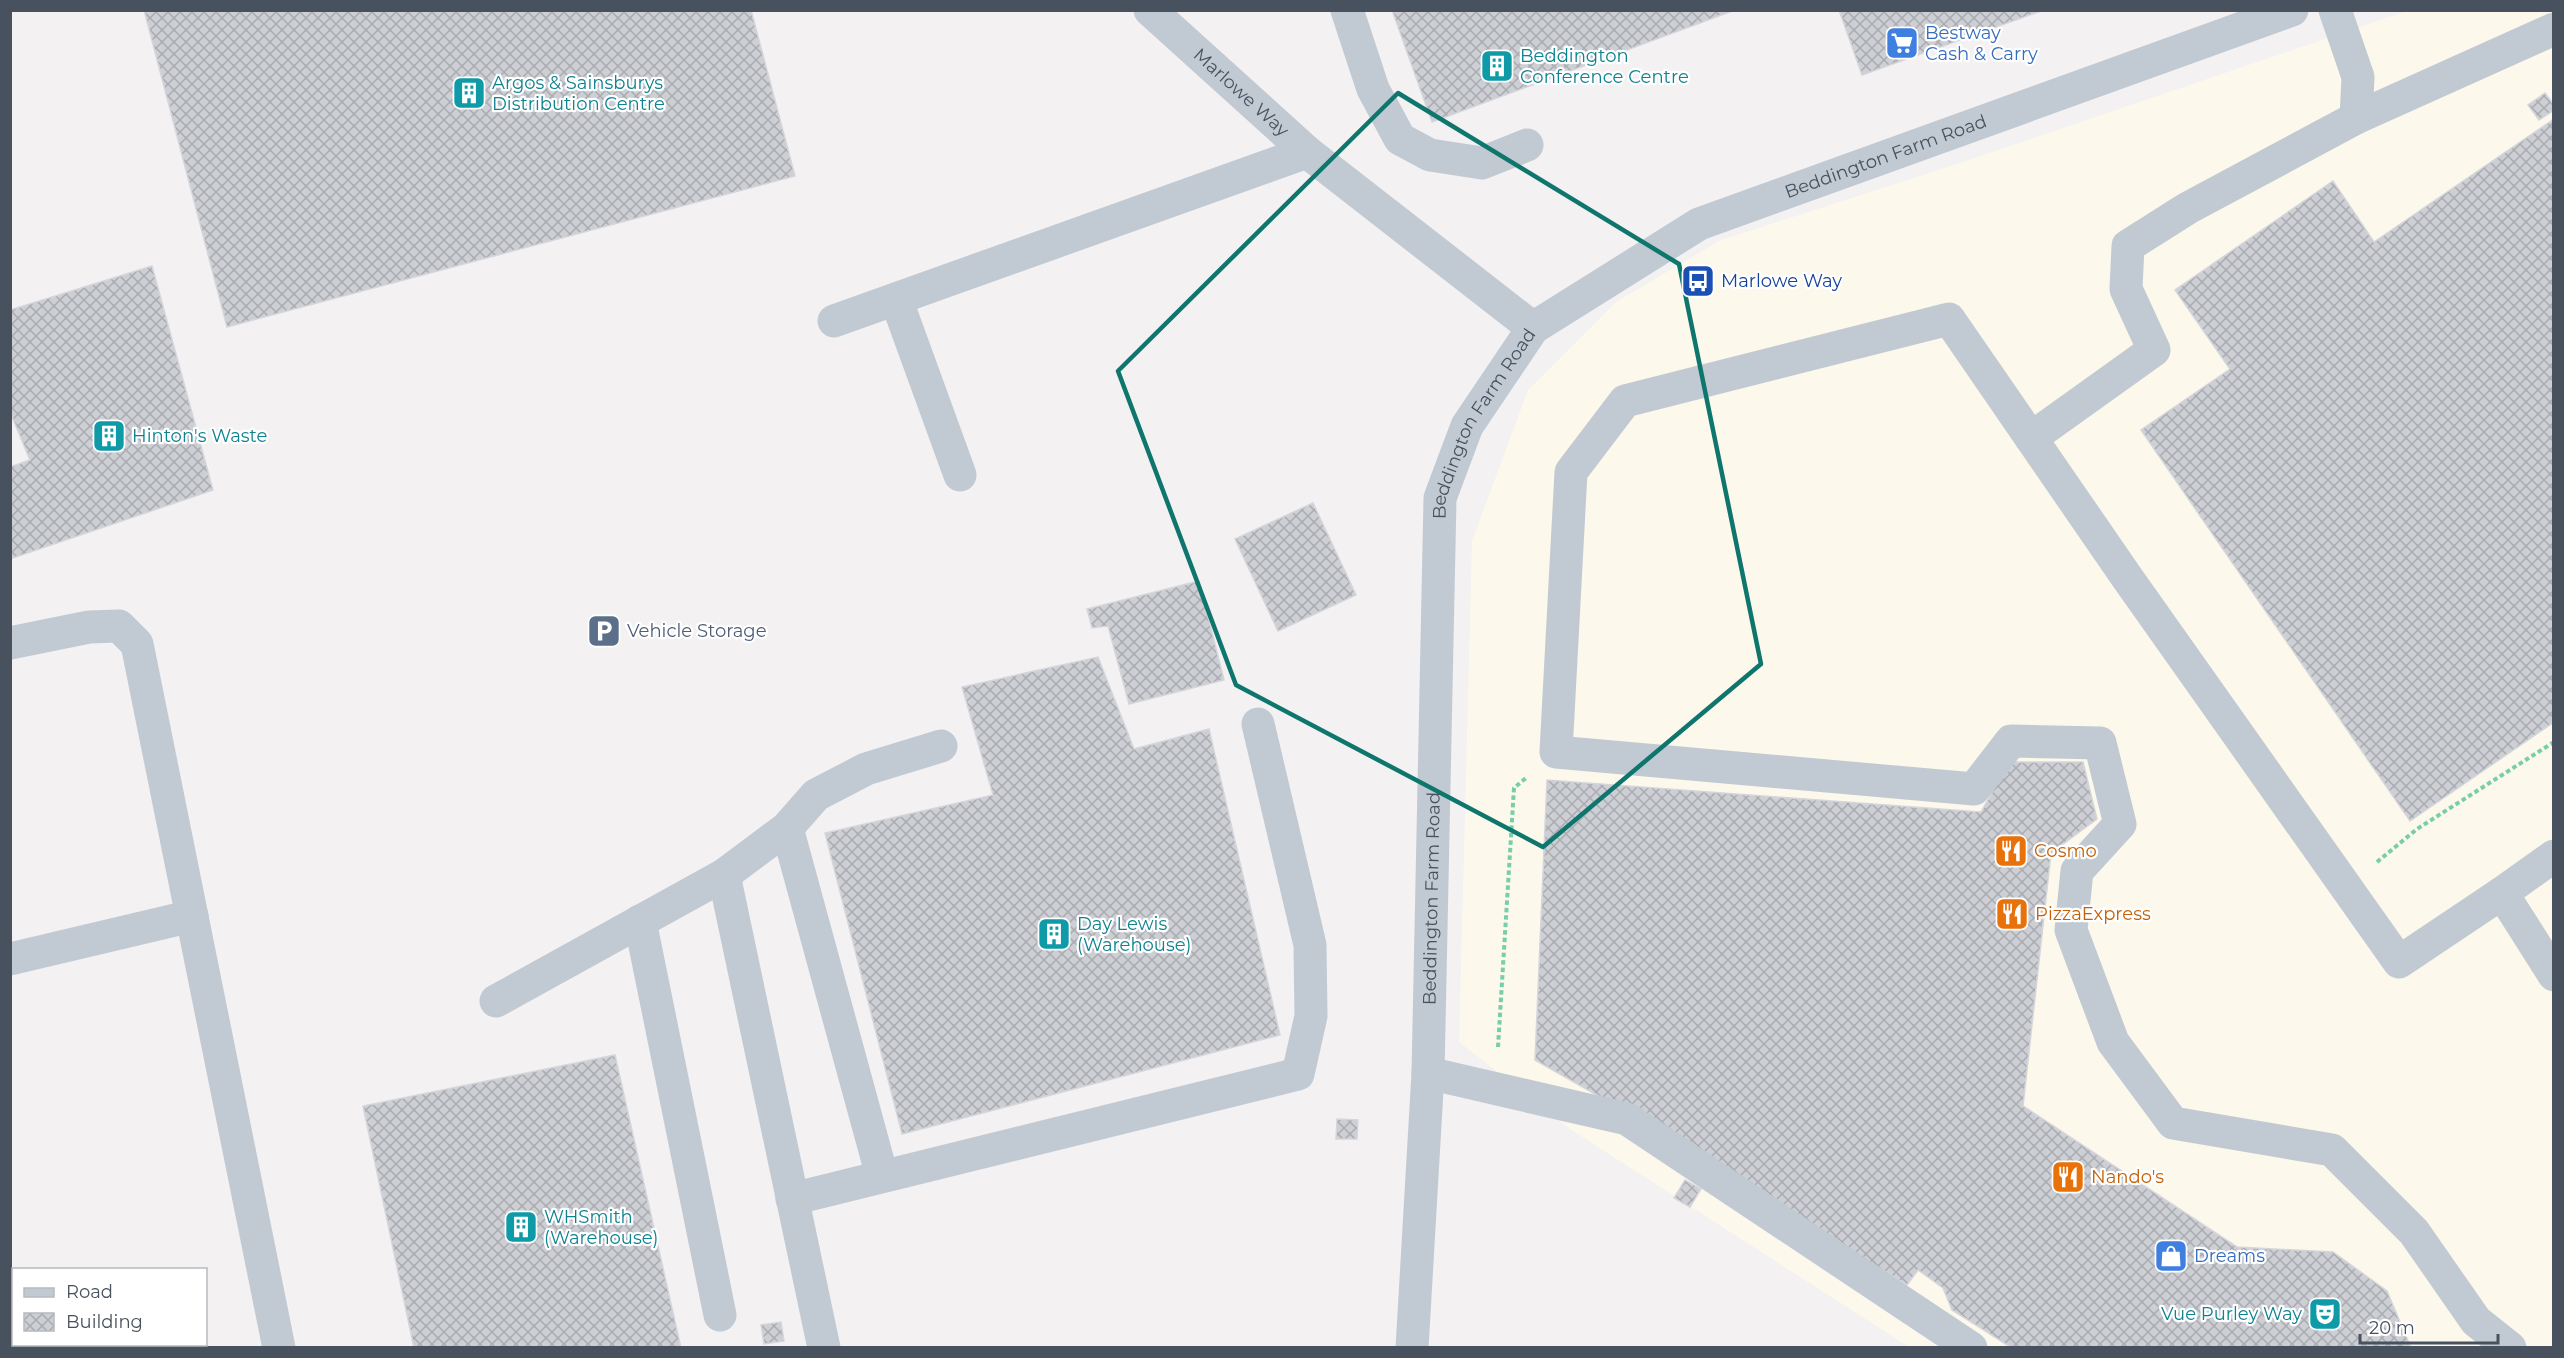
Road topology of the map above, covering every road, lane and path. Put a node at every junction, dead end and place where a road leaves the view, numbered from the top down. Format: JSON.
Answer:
{"nodes":[{"id":1,"x":1150,"y":10,"type":"edge"},
{"id":2,"x":1347,"y":10,"type":"edge"},
{"id":3,"x":2292,"y":10,"type":"edge"},
{"id":4,"x":2335,"y":10,"type":"edge"},
{"id":5,"x":2553,"y":28,"type":"edge"},
{"id":6,"x":2356,"y":118,"type":"junction"},
{"id":7,"x":1527,"y":145,"type":"dead end"},
{"id":8,"x":1307,"y":152,"type":"junction"},
{"id":9,"x":896,"y":299,"type":"junction"},
{"id":10,"x":834,"y":321,"type":"dead end"},
{"id":11,"x":1533,"y":328,"type":"junction"},
{"id":12,"x":2031,"y":438,"type":"junction"},
{"id":13,"x":960,"y":475,"type":"dead end"},
{"id":14,"x":10,"y":643,"type":"edge"},
{"id":15,"x":1258,"y":724,"type":"dead end"},
{"id":16,"x":2553,"y":742,"type":"edge"},
{"id":17,"x":941,"y":746,"type":"dead end"},
{"id":18,"x":1556,"y":753,"type":"junction"},
{"id":19,"x":787,"y":828,"type":"junction"},
{"id":20,"x":2553,"y":856,"type":"edge"},
{"id":21,"x":724,"y":874,"type":"junction"},
{"id":22,"x":2346,"y":887,"type":"junction"},
{"id":23,"x":2502,"y":893,"type":"junction"},
{"id":24,"x":192,"y":916,"type":"junction"},
{"id":25,"x":640,"y":921,"type":"junction"},
{"id":26,"x":10,"y":959,"type":"edge"},
{"id":27,"x":2553,"y":975,"type":"edge"},
{"id":28,"x":496,"y":1001,"type":"dead end"},
{"id":29,"x":1428,"y":1073,"type":"junction"},
{"id":30,"x":1495,"y":1088,"type":"junction"},
{"id":31,"x":882,"y":1176,"type":"junction"},
{"id":32,"x":792,"y":1199,"type":"junction"},
{"id":33,"x":720,"y":1315,"type":"dead end"},
{"id":34,"x":279,"y":1347,"type":"edge"},
{"id":35,"x":824,"y":1347,"type":"edge"},
{"id":36,"x":1412,"y":1347,"type":"edge"},
{"id":37,"x":1971,"y":1347,"type":"edge"},
{"id":38,"x":2510,"y":1347,"type":"edge"}],
"edges":[{"from":1,"to":8,"type":"street","name":"Marlowe Way"},
{"from":2,"to":7,"type":"street"},
{"from":3,"to":11,"type":"street","name":"Beddington Farm Road"},
{"from":4,"to":6,"type":"street"},
{"from":5,"to":6,"type":"street"},
{"from":6,"to":12,"type":"street"},
{"from":8,"to":9,"type":"street"},
{"from":8,"to":11,"type":"street","name":"Marlowe Way"},
{"from":9,"to":10,"type":"street"},
{"from":9,"to":13,"type":"street"},
{"from":11,"to":29,"type":"street","name":"Beddington Farm Road"},
{"from":12,"to":18,"type":"street"},
{"from":12,"to":22,"type":"street"},
{"from":14,"to":24,"type":"street"},
{"from":15,"to":31,"type":"street"},
{"from":16,"to":22,"type":"path"},
{"from":17,"to":19,"type":"street"},
{"from":18,"to":30,"type":"path"},
{"from":18,"to":38,"type":"street"},
{"from":19,"to":21,"type":"street"},
{"from":19,"to":31,"type":"street"},
{"from":20,"to":23,"type":"street"},
{"from":21,"to":25,"type":"street"},
{"from":21,"to":32,"type":"street"},
{"from":22,"to":23,"type":"street"},
{"from":23,"to":27,"type":"street"},
{"from":24,"to":26,"type":"street"},
{"from":24,"to":34,"type":"street"},
{"from":25,"to":28,"type":"street"},
{"from":25,"to":33,"type":"street"},
{"from":29,"to":30,"type":"street"},
{"from":29,"to":36,"type":"street","name":"Beddington Farm Road"},
{"from":30,"to":37,"type":"street"},
{"from":31,"to":32,"type":"street"},
{"from":32,"to":35,"type":"street"}]}
